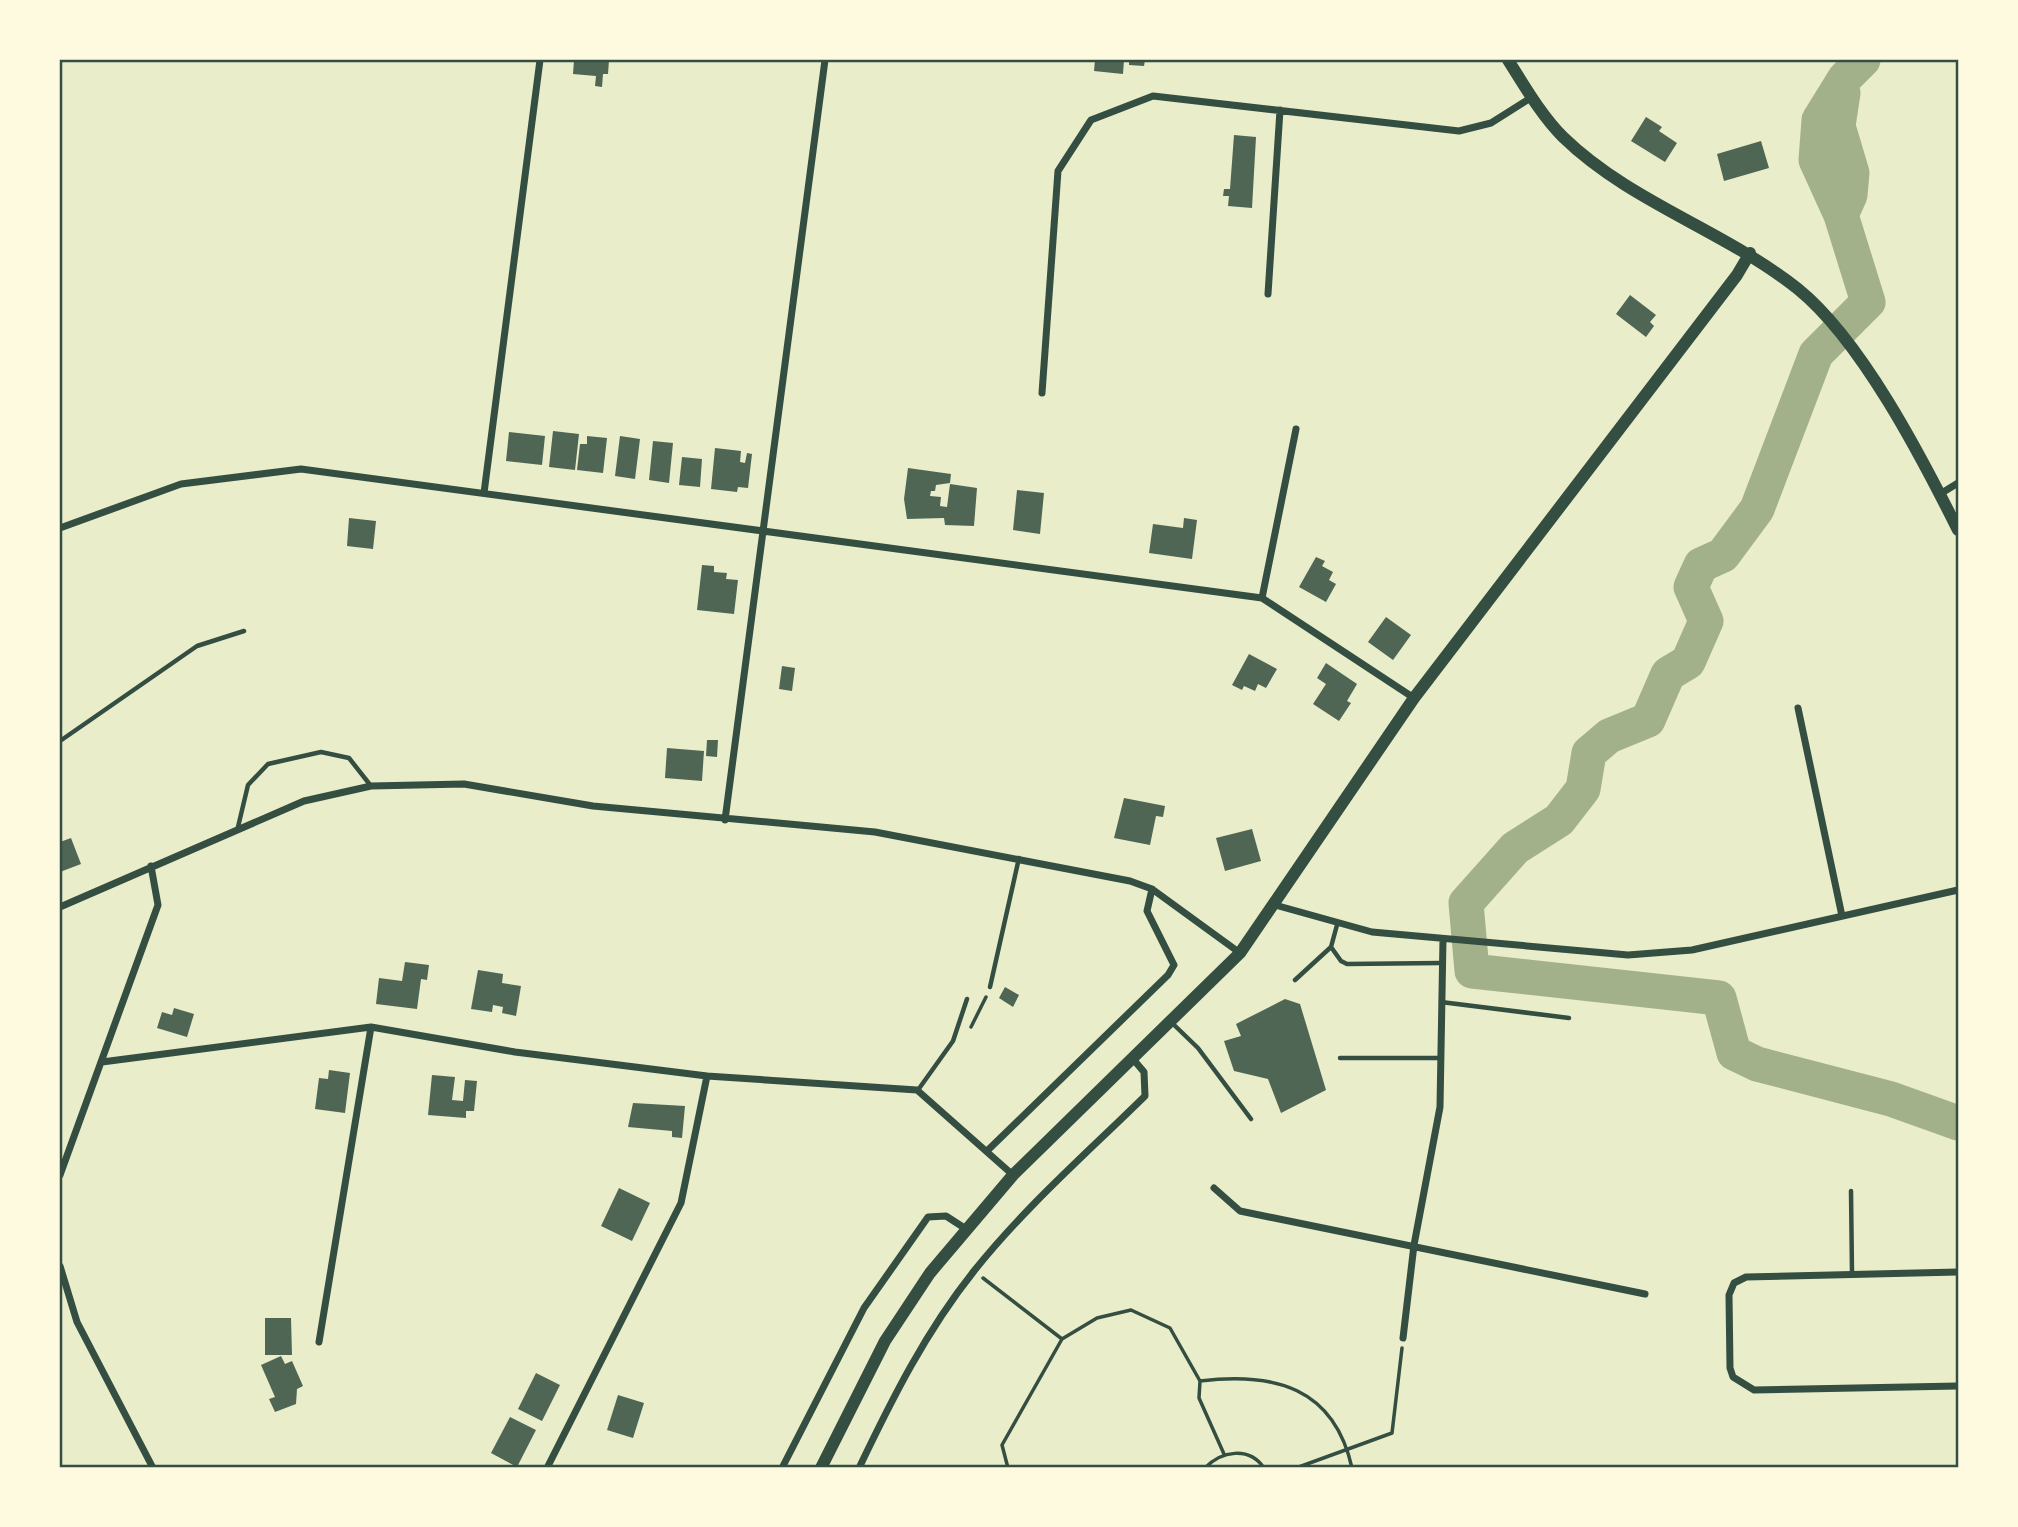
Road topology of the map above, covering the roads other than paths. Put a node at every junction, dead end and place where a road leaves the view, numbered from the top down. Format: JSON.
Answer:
{"nodes":[{"id":1,"x":540,"y":60,"type":"edge"},
{"id":2,"x":825,"y":60,"type":"edge"},
{"id":3,"x":1508,"y":60,"type":"edge"},
{"id":4,"x":1532,"y":97,"type":"junction"},
{"id":5,"x":1280,"y":110,"type":"junction"},
{"id":6,"x":1750,"y":253,"type":"junction"},
{"id":7,"x":1268,"y":293,"type":"dead end"},
{"id":8,"x":1042,"y":393,"type":"dead end"},
{"id":9,"x":1296,"y":429,"type":"dead end"},
{"id":10,"x":1958,"y":483,"type":"edge"},
{"id":11,"x":484,"y":493,"type":"junction"},
{"id":12,"x":1940,"y":494,"type":"junction"},
{"id":13,"x":60,"y":528,"type":"edge"},
{"id":14,"x":1958,"y":530,"type":"edge"},
{"id":15,"x":763,"y":532,"type":"junction"},
{"id":16,"x":1262,"y":598,"type":"junction"},
{"id":17,"x":244,"y":631,"type":"dead end"},
{"id":18,"x":1414,"y":698,"type":"junction"},
{"id":19,"x":1798,"y":708,"type":"dead end"},
{"id":20,"x":60,"y":741,"type":"edge"},
{"id":21,"x":371,"y":786,"type":"junction"},
{"id":22,"x":725,"y":820,"type":"junction"},
{"id":23,"x":238,"y":827,"type":"junction"},
{"id":24,"x":1019,"y":858,"type":"junction"},
{"id":25,"x":151,"y":866,"type":"junction"},
{"id":26,"x":1152,"y":890,"type":"junction"},
{"id":27,"x":1958,"y":890,"type":"edge"},
{"id":28,"x":1275,"y":905,"type":"junction"},
{"id":29,"x":60,"y":907,"type":"edge"},
{"id":30,"x":1842,"y":916,"type":"junction"},
{"id":31,"x":1337,"y":925,"type":"junction"},
{"id":32,"x":1443,"y":939,"type":"junction"},
{"id":33,"x":1331,"y":947,"type":"junction"},
{"id":34,"x":1240,"y":953,"type":"junction"},
{"id":35,"x":1441,"y":964,"type":"junction"},
{"id":36,"x":1295,"y":980,"type":"dead end"},
{"id":37,"x":990,"y":987,"type":"dead end"},
{"id":38,"x":967,"y":999,"type":"dead end"},
{"id":39,"x":1441,"y":1002,"type":"junction"},
{"id":40,"x":1569,"y":1018,"type":"dead end"},
{"id":41,"x":1170,"y":1021,"type":"junction"},
{"id":42,"x":371,"y":1027,"type":"junction"},
{"id":43,"x":1340,"y":1058,"type":"dead end"},
{"id":44,"x":1440,"y":1058,"type":"junction"},
{"id":45,"x":1133,"y":1059,"type":"junction"},
{"id":46,"x":102,"y":1062,"type":"junction"},
{"id":47,"x":707,"y":1076,"type":"junction"},
{"id":48,"x":917,"y":1090,"type":"junction"},
{"id":49,"x":1251,"y":1119,"type":"dead end"},
{"id":50,"x":988,"y":1150,"type":"junction"},
{"id":51,"x":60,"y":1175,"type":"edge"},
{"id":52,"x":1013,"y":1175,"type":"junction"},
{"id":53,"x":1214,"y":1188,"type":"dead end"},
{"id":54,"x":1851,"y":1191,"type":"dead end"},
{"id":55,"x":966,"y":1229,"type":"junction"},
{"id":56,"x":1415,"y":1245,"type":"junction"},
{"id":57,"x":60,"y":1266,"type":"edge"},
{"id":58,"x":1958,"y":1272,"type":"edge"},
{"id":59,"x":1852,"y":1273,"type":"junction"},
{"id":60,"x":1644,"y":1294,"type":"dead end"},
{"id":61,"x":1403,"y":1338,"type":"road end"},
{"id":62,"x":319,"y":1342,"type":"dead end"},
{"id":63,"x":1958,"y":1386,"type":"edge"},
{"id":64,"x":153,"y":1468,"type":"edge"},
{"id":65,"x":547,"y":1468,"type":"edge"},
{"id":66,"x":782,"y":1468,"type":"edge"},
{"id":67,"x":821,"y":1468,"type":"edge"},
{"id":68,"x":859,"y":1468,"type":"edge"}],
"edges":[{"from":1,"to":11,"type":"street"},
{"from":2,"to":15,"type":"street"},
{"from":3,"to":4,"type":"street"},
{"from":4,"to":5,"type":"street"},
{"from":4,"to":6,"type":"street"},
{"from":5,"to":7,"type":"street"},
{"from":5,"to":8,"type":"street"},
{"from":6,"to":12,"type":"street"},
{"from":6,"to":18,"type":"street"},
{"from":9,"to":16,"type":"street"},
{"from":10,"to":12,"type":"street"},
{"from":11,"to":13,"type":"street"},
{"from":11,"to":15,"type":"street"},
{"from":12,"to":14,"type":"street"},
{"from":15,"to":16,"type":"street"},
{"from":15,"to":22,"type":"street"},
{"from":16,"to":18,"type":"street"},
{"from":17,"to":20,"type":"lane"},
{"from":18,"to":28,"type":"street"},
{"from":19,"to":30,"type":"street"},
{"from":21,"to":22,"type":"street"},
{"from":21,"to":23,"type":"street"},
{"from":21,"to":23,"type":"lane"},
{"from":22,"to":24,"type":"street"},
{"from":23,"to":25,"type":"street"},
{"from":24,"to":26,"type":"street"},
{"from":24,"to":37,"type":"lane"},
{"from":25,"to":29,"type":"street"},
{"from":25,"to":46,"type":"street"},
{"from":26,"to":34,"type":"street"},
{"from":26,"to":50,"type":"street"},
{"from":27,"to":30,"type":"street"},
{"from":28,"to":31,"type":"street"},
{"from":28,"to":34,"type":"street"},
{"from":30,"to":32,"type":"street"},
{"from":31,"to":32,"type":"street"},
{"from":31,"to":33,"type":"lane"},
{"from":32,"to":35,"type":"street"},
{"from":33,"to":35,"type":"lane"},
{"from":33,"to":36,"type":"lane"},
{"from":34,"to":41,"type":"street"},
{"from":35,"to":39,"type":"street"},
{"from":38,"to":48,"type":"lane"},
{"from":39,"to":40,"type":"lane"},
{"from":39,"to":44,"type":"street"},
{"from":41,"to":45,"type":"street"},
{"from":41,"to":49,"type":"lane"},
{"from":42,"to":46,"type":"street"},
{"from":42,"to":47,"type":"street"},
{"from":42,"to":62,"type":"street"},
{"from":43,"to":44,"type":"lane"},
{"from":44,"to":56,"type":"street"},
{"from":45,"to":52,"type":"street"},
{"from":45,"to":68,"type":"street"},
{"from":46,"to":51,"type":"street"},
{"from":47,"to":48,"type":"street"},
{"from":47,"to":65,"type":"street"},
{"from":48,"to":50,"type":"street"},
{"from":50,"to":52,"type":"street"},
{"from":52,"to":55,"type":"street"},
{"from":53,"to":56,"type":"street"},
{"from":54,"to":59,"type":"lane"},
{"from":55,"to":66,"type":"street"},
{"from":55,"to":67,"type":"street"},
{"from":56,"to":60,"type":"street"},
{"from":56,"to":61,"type":"street"},
{"from":57,"to":64,"type":"street"},
{"from":58,"to":59,"type":"street"},
{"from":59,"to":63,"type":"street"}]}
